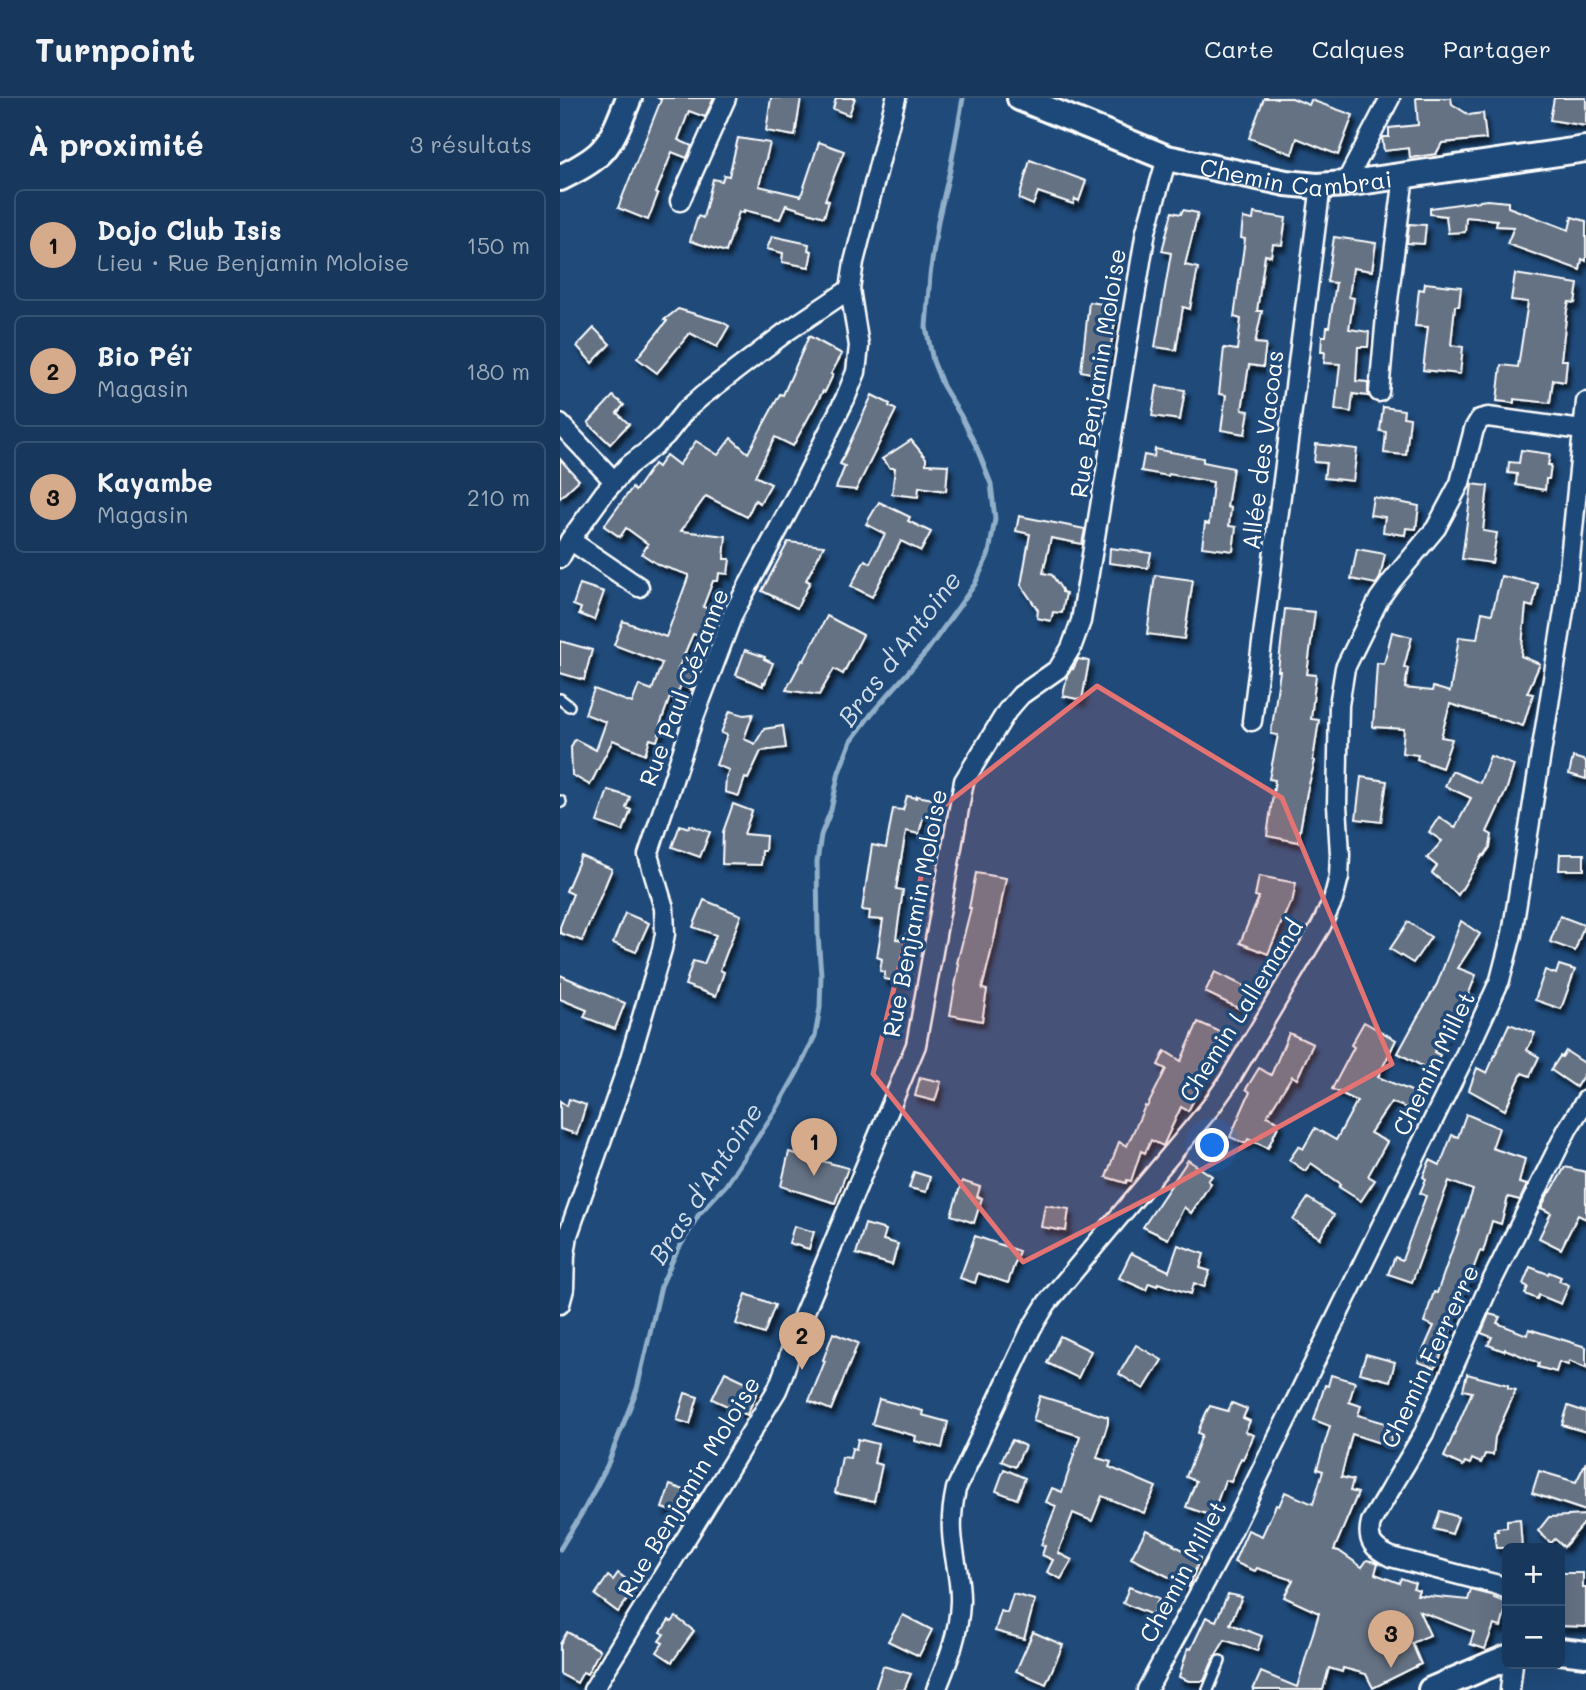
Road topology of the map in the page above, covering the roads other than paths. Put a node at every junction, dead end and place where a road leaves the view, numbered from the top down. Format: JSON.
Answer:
{"nodes":[{"id":1,"x":629,"y":98,"type":"edge"},
{"id":2,"x":726,"y":98,"type":"edge"},
{"id":3,"x":896,"y":98,"type":"edge"},
{"id":4,"x":1020,"y":98,"type":"edge"},
{"id":5,"x":1390,"y":98,"type":"edge"},
{"id":6,"x":1586,"y":149,"type":"edge"},
{"id":7,"x":1167,"y":158,"type":"junction"},
{"id":8,"x":1404,"y":176,"type":"junction"},
{"id":9,"x":560,"y":178,"type":"edge"},
{"id":10,"x":1333,"y":184,"type":"junction"},
{"id":11,"x":680,"y":201,"type":"dead end"},
{"id":12,"x":850,"y":289,"type":"junction"},
{"id":13,"x":1379,"y":391,"type":"dead end"},
{"id":14,"x":1586,"y":402,"type":"edge"},
{"id":15,"x":560,"y":424,"type":"edge"},
{"id":16,"x":1582,"y":430,"type":"junction"},
{"id":17,"x":614,"y":481,"type":"junction"},
{"id":18,"x":570,"y":540,"type":"junction"},
{"id":19,"x":560,"y":558,"type":"edge"},
{"id":20,"x":639,"y":587,"type":"dead end"},
{"id":21,"x":560,"y":699,"type":"edge"},
{"id":22,"x":569,"y":706,"type":"dead end"},
{"id":23,"x":1252,"y":721,"type":"dead end"},
{"id":24,"x":1586,"y":1100,"type":"edge"},
{"id":25,"x":560,"y":1304,"type":"edge"},
{"id":26,"x":1502,"y":1587,"type":"edge"},
{"id":27,"x":1565,"y":1652,"type":"edge"},
{"id":28,"x":1586,"y":1654,"type":"edge"},
{"id":29,"x":1502,"y":1660,"type":"edge"},
{"id":30,"x":1220,"y":1661,"type":"dead end"},
{"id":31,"x":1512,"y":1669,"type":"edge"},
{"id":32,"x":593,"y":1690,"type":"edge"},
{"id":33,"x":936,"y":1690,"type":"edge"},
{"id":34,"x":1147,"y":1690,"type":"edge"},
{"id":35,"x":1208,"y":1690,"type":"edge"},
{"id":36,"x":1432,"y":1690,"type":"edge"},
{"id":37,"x":1510,"y":1690,"type":"edge"}],
"edges":[{"from":1,"to":9,"type":"street"},
{"from":2,"to":11,"type":"street"},
{"from":3,"to":12,"type":"street","name":"Rue Paul Cézanne"},
{"from":4,"to":7,"type":"street","name":"Chemin Cambrai"},
{"from":5,"to":10,"type":"street"},
{"from":6,"to":8,"type":"street","name":"Chemin Cambrai"},
{"from":7,"to":10,"type":"street","name":"Chemin Cambrai"},
{"from":7,"to":32,"type":"street","name":"Rue Benjamin Moloise"},
{"from":8,"to":10,"type":"street","name":"Chemin Cambrai"},
{"from":8,"to":13,"type":"street"},
{"from":10,"to":23,"type":"street","name":"Allée des Vacoas"},
{"from":12,"to":17,"type":"street"},
{"from":12,"to":25,"type":"street","name":"Rue Paul Cézanne"},
{"from":14,"to":16,"type":"street","name":"Chemin Millet"},
{"from":15,"to":17,"type":"street"},
{"from":16,"to":33,"type":"street","name":"Chemin Lallemand"},
{"from":16,"to":34,"type":"street","name":"Chemin Millet"},
{"from":17,"to":18,"type":"street"},
{"from":18,"to":19,"type":"street"},
{"from":18,"to":20,"type":"street"},
{"from":21,"to":22,"type":"lane"},
{"from":24,"to":26,"type":"street","name":"Chemin Ferrerre"},
{"from":27,"to":28,"type":"street"},
{"from":29,"to":36,"type":"street"},
{"from":30,"to":35,"type":"lane"},
{"from":31,"to":37,"type":"street"}]}
